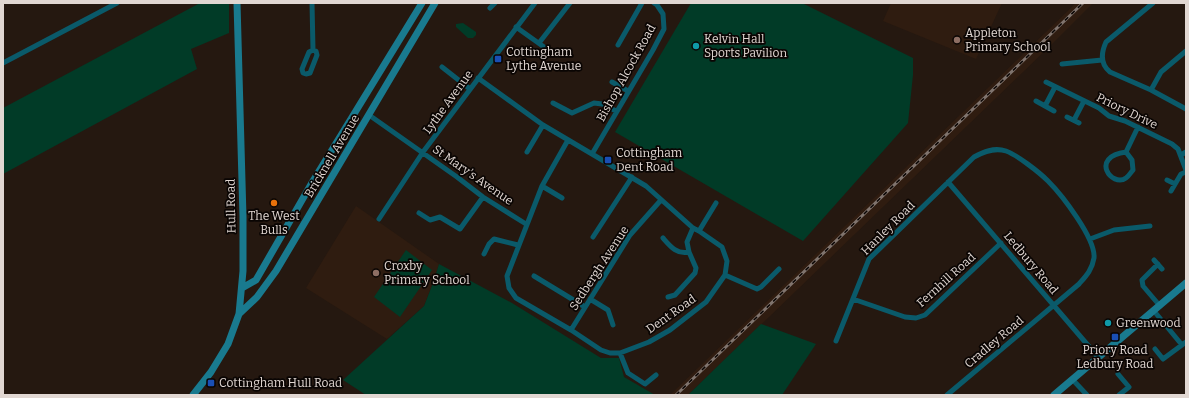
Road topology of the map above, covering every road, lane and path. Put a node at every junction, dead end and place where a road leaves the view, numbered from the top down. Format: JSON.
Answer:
{"nodes":[{"id":1,"x":117,"y":3,"type":"edge"},
{"id":2,"x":237,"y":3,"type":"edge"},
{"id":3,"x":312,"y":3,"type":"edge"},
{"id":4,"x":422,"y":3,"type":"edge"},
{"id":5,"x":435,"y":3,"type":"edge"},
{"id":6,"x":495,"y":3,"type":"edge"},
{"id":7,"x":536,"y":3,"type":"edge"},
{"id":8,"x":570,"y":3,"type":"edge"},
{"id":9,"x":642,"y":3,"type":"edge"},
{"id":10,"x":654,"y":3,"type":"edge"},
{"id":11,"x":1153,"y":3,"type":"edge"},
{"id":12,"x":490,"y":8,"type":"dead end"},
{"id":13,"x":516,"y":27,"type":"junction"},
{"id":14,"x":539,"y":43,"type":"junction"},
{"id":15,"x":618,"y":44,"type":"dead end"},
{"id":16,"x":544,"y":47,"type":"dead end"},
{"id":17,"x":313,"y":50,"type":"dead end"},
{"id":18,"x":1186,"y":51,"type":"edge"},
{"id":19,"x":1102,"y":60,"type":"junction"},
{"id":20,"x":3,"y":63,"type":"edge"},
{"id":21,"x":1062,"y":64,"type":"dead end"},
{"id":22,"x":442,"y":67,"type":"dead end"},
{"id":23,"x":478,"y":78,"type":"junction"},
{"id":24,"x":612,"y":82,"type":"dead end"},
{"id":25,"x":1046,"y":82,"type":"dead end"},
{"id":26,"x":1055,"y":87,"type":"junction"},
{"id":27,"x":470,"y":89,"type":"junction"},
{"id":28,"x":1151,"y":90,"type":"junction"},
{"id":29,"x":628,"y":91,"type":"junction"},
{"id":30,"x":1036,"y":101,"type":"dead end"},
{"id":31,"x":1084,"y":101,"type":"junction"},
{"id":32,"x":554,"y":103,"type":"dead end"},
{"id":33,"x":1045,"y":106,"type":"junction"},
{"id":34,"x":1186,"y":109,"type":"edge"},
{"id":35,"x":616,"y":111,"type":"junction"},
{"id":36,"x":1054,"y":111,"type":"dead end"},
{"id":37,"x":369,"y":115,"type":"junction"},
{"id":38,"x":1067,"y":117,"type":"dead end"},
{"id":39,"x":1074,"y":120,"type":"junction"},
{"id":40,"x":1079,"y":123,"type":"dead end"},
{"id":41,"x":543,"y":125,"type":"junction"},
{"id":42,"x":1138,"y":127,"type":"junction"},
{"id":43,"x":568,"y":140,"type":"junction"},
{"id":44,"x":423,"y":152,"type":"junction"},
{"id":45,"x":527,"y":152,"type":"dead end"},
{"id":46,"x":1126,"y":152,"type":"junction"},
{"id":47,"x":1186,"y":152,"type":"edge"},
{"id":48,"x":592,"y":154,"type":"junction"},
{"id":49,"x":1181,"y":155,"type":"junction"},
{"id":50,"x":1186,"y":171,"type":"edge"},
{"id":51,"x":632,"y":177,"type":"junction"},
{"id":52,"x":1168,"y":180,"type":"dead end"},
{"id":53,"x":948,"y":182,"type":"junction"},
{"id":54,"x":1175,"y":184,"type":"junction"},
{"id":55,"x":542,"y":186,"type":"junction"},
{"id":56,"x":1171,"y":191,"type":"dead end"},
{"id":57,"x":483,"y":197,"type":"junction"},
{"id":58,"x":562,"y":198,"type":"dead end"},
{"id":59,"x":661,"y":200,"type":"junction"},
{"id":60,"x":716,"y":203,"type":"dead end"},
{"id":61,"x":419,"y":213,"type":"dead end"},
{"id":62,"x":388,"y":219,"type":"dead end"},
{"id":63,"x":526,"y":224,"type":"junction"},
{"id":64,"x":1150,"y":226,"type":"dead end"},
{"id":65,"x":693,"y":228,"type":"junction"},
{"id":66,"x":700,"y":230,"type":"junction"},
{"id":67,"x":594,"y":237,"type":"dead end"},
{"id":68,"x":663,"y":238,"type":"dead end"},
{"id":69,"x":1090,"y":239,"type":"junction"},
{"id":70,"x":1001,"y":243,"type":"junction"},
{"id":71,"x":518,"y":245,"type":"junction"},
{"id":72,"x":689,"y":252,"type":"junction"},
{"id":73,"x":484,"y":254,"type":"dead end"},
{"id":74,"x":779,"y":269,"type":"dead end"},
{"id":75,"x":1162,"y":269,"type":"dead end"},
{"id":76,"x":724,"y":275,"type":"junction"},
{"id":77,"x":534,"y":276,"type":"dead end"},
{"id":78,"x":1186,"y":284,"type":"edge"},
{"id":79,"x":242,"y":288,"type":"junction"},
{"id":80,"x":668,"y":297,"type":"dead end"},
{"id":81,"x":590,"y":300,"type":"junction"},
{"id":82,"x":853,"y":300,"type":"junction"},
{"id":83,"x":1054,"y":305,"type":"junction"},
{"id":84,"x":1160,"y":306,"type":"junction"},
{"id":85,"x":585,"y":307,"type":"junction"},
{"id":86,"x":1154,"y":311,"type":"junction"},
{"id":87,"x":239,"y":314,"type":"junction"},
{"id":88,"x":613,"y":325,"type":"dead end"},
{"id":89,"x":571,"y":330,"type":"junction"},
{"id":90,"x":836,"y":341,"type":"dead end"},
{"id":91,"x":1184,"y":343,"type":"edge"},
{"id":92,"x":1155,"y":349,"type":"dead end"},
{"id":93,"x":620,"y":353,"type":"junction"},
{"id":94,"x":1098,"y":357,"type":"junction"},
{"id":95,"x":1118,"y":374,"type":"dead end"},
{"id":96,"x":656,"y":375,"type":"dead end"},
{"id":97,"x":1072,"y":379,"type":"junction"},
{"id":98,"x":193,"y":395,"type":"edge"},
{"id":99,"x":947,"y":395,"type":"edge"},
{"id":100,"x":1054,"y":395,"type":"edge"},
{"id":101,"x":1086,"y":395,"type":"edge"},
{"id":102,"x":1119,"y":395,"type":"edge"}],
"edges":[{"from":1,"to":20,"type":"street"},
{"from":2,"to":79,"type":"street","name":"Hull Road"},
{"from":3,"to":17,"type":"street"},
{"from":4,"to":79,"type":"street","name":"Bricknell Avenue"},
{"from":5,"to":37,"type":"street","name":"Bricknell Avenue"},
{"from":6,"to":12,"type":"street"},
{"from":7,"to":13,"type":"street","name":"Lythe Avenue"},
{"from":8,"to":14,"type":"street"},
{"from":9,"to":15,"type":"street"},
{"from":10,"to":29,"type":"street","name":"Bishop Alcock Road"},
{"from":11,"to":19,"type":"street"},
{"from":13,"to":14,"type":"street"},
{"from":13,"to":23,"type":"street","name":"Lythe Avenue"},
{"from":14,"to":16,"type":"street"},
{"from":18,"to":28,"type":"street"},
{"from":19,"to":21,"type":"street"},
{"from":19,"to":28,"type":"street"},
{"from":22,"to":27,"type":"street"},
{"from":23,"to":27,"type":"street","name":"Lythe Avenue"},
{"from":23,"to":41,"type":"street"},
{"from":24,"to":29,"type":"street"},
{"from":25,"to":26,"type":"street","name":"Priory Drive"},
{"from":26,"to":31,"type":"street","name":"Priory Drive"},
{"from":26,"to":33,"type":"street"},
{"from":27,"to":44,"type":"street","name":"Lythe Avenue"},
{"from":28,"to":34,"type":"street"},
{"from":29,"to":35,"type":"street","name":"Bishop Alcock Road"},
{"from":30,"to":33,"type":"street"},
{"from":31,"to":39,"type":"street"},
{"from":31,"to":42,"type":"street","name":"Priory Drive"},
{"from":32,"to":35,"type":"street"},
{"from":33,"to":36,"type":"street"},
{"from":35,"to":48,"type":"street","name":"Bishop Alcock Road"},
{"from":37,"to":44,"type":"street","name":"St Mary's Avenue"},
{"from":37,"to":87,"type":"street","name":"Bricknell Avenue"},
{"from":38,"to":39,"type":"street"},
{"from":39,"to":40,"type":"street"},
{"from":41,"to":43,"type":"street"},
{"from":41,"to":45,"type":"street"},
{"from":42,"to":46,"type":"street"},
{"from":42,"to":49,"type":"street","name":"Priory Drive"},
{"from":43,"to":48,"type":"street"},
{"from":43,"to":55,"type":"street"},
{"from":44,"to":57,"type":"street","name":"St Mary's Avenue"},
{"from":44,"to":62,"type":"street","name":"Lythe Avenue"},
{"from":46,"to":46,"type":"street"},
{"from":47,"to":49,"type":"street"},
{"from":48,"to":51,"type":"street"},
{"from":49,"to":50,"type":"street","name":"Priory Drive"},
{"from":50,"to":54,"type":"street"},
{"from":51,"to":59,"type":"street"},
{"from":51,"to":67,"type":"street"},
{"from":52,"to":54,"type":"street"},
{"from":53,"to":69,"type":"street","name":"Hanley Road"},
{"from":53,"to":70,"type":"street","name":"Ledbury Road"},
{"from":53,"to":82,"type":"street","name":"Hanley Road"},
{"from":54,"to":56,"type":"street"},
{"from":55,"to":58,"type":"street"},
{"from":55,"to":63,"type":"street"},
{"from":57,"to":61,"type":"street"},
{"from":57,"to":63,"type":"street","name":"St Mary's Avenue"},
{"from":59,"to":65,"type":"street"},
{"from":59,"to":81,"type":"street","name":"Sedbergh Avenue"},
{"from":60,"to":66,"type":"street"},
{"from":63,"to":71,"type":"street"},
{"from":64,"to":69,"type":"street"},
{"from":65,"to":66,"type":"street"},
{"from":65,"to":72,"type":"street"},
{"from":66,"to":76,"type":"street"},
{"from":68,"to":72,"type":"street"},
{"from":69,"to":83,"type":"street","name":"Cradley Road"},
{"from":70,"to":82,"type":"street","name":"Fernhill Road"},
{"from":70,"to":83,"type":"street","name":"Ledbury Road"},
{"from":71,"to":73,"type":"street"},
{"from":71,"to":89,"type":"street"},
{"from":72,"to":80,"type":"street"},
{"from":74,"to":76,"type":"street"},
{"from":75,"to":84,"type":"street"},
{"from":76,"to":93,"type":"street","name":"Dent Road"},
{"from":77,"to":85,"type":"street"},
{"from":78,"to":84,"type":"street"},
{"from":79,"to":87,"type":"street","name":"Hull Road"},
{"from":81,"to":85,"type":"street","name":"Sedbergh Avenue"},
{"from":81,"to":88,"type":"street"},
{"from":82,"to":90,"type":"street","name":"Hanley Road"},
{"from":83,"to":94,"type":"street","name":"Ledbury Road"},
{"from":83,"to":99,"type":"street","name":"Cradley Road"},
{"from":84,"to":86,"type":"street"},
{"from":85,"to":89,"type":"street","name":"Sedbergh Avenue"},
{"from":86,"to":91,"type":"street"},
{"from":86,"to":94,"type":"street"},
{"from":87,"to":98,"type":"street","name":"Hull Road"},
{"from":89,"to":93,"type":"street"},
{"from":91,"to":92,"type":"street"},
{"from":93,"to":96,"type":"street"},
{"from":94,"to":97,"type":"street"},
{"from":95,"to":102,"type":"street"},
{"from":97,"to":100,"type":"street"},
{"from":97,"to":101,"type":"street"}]}
